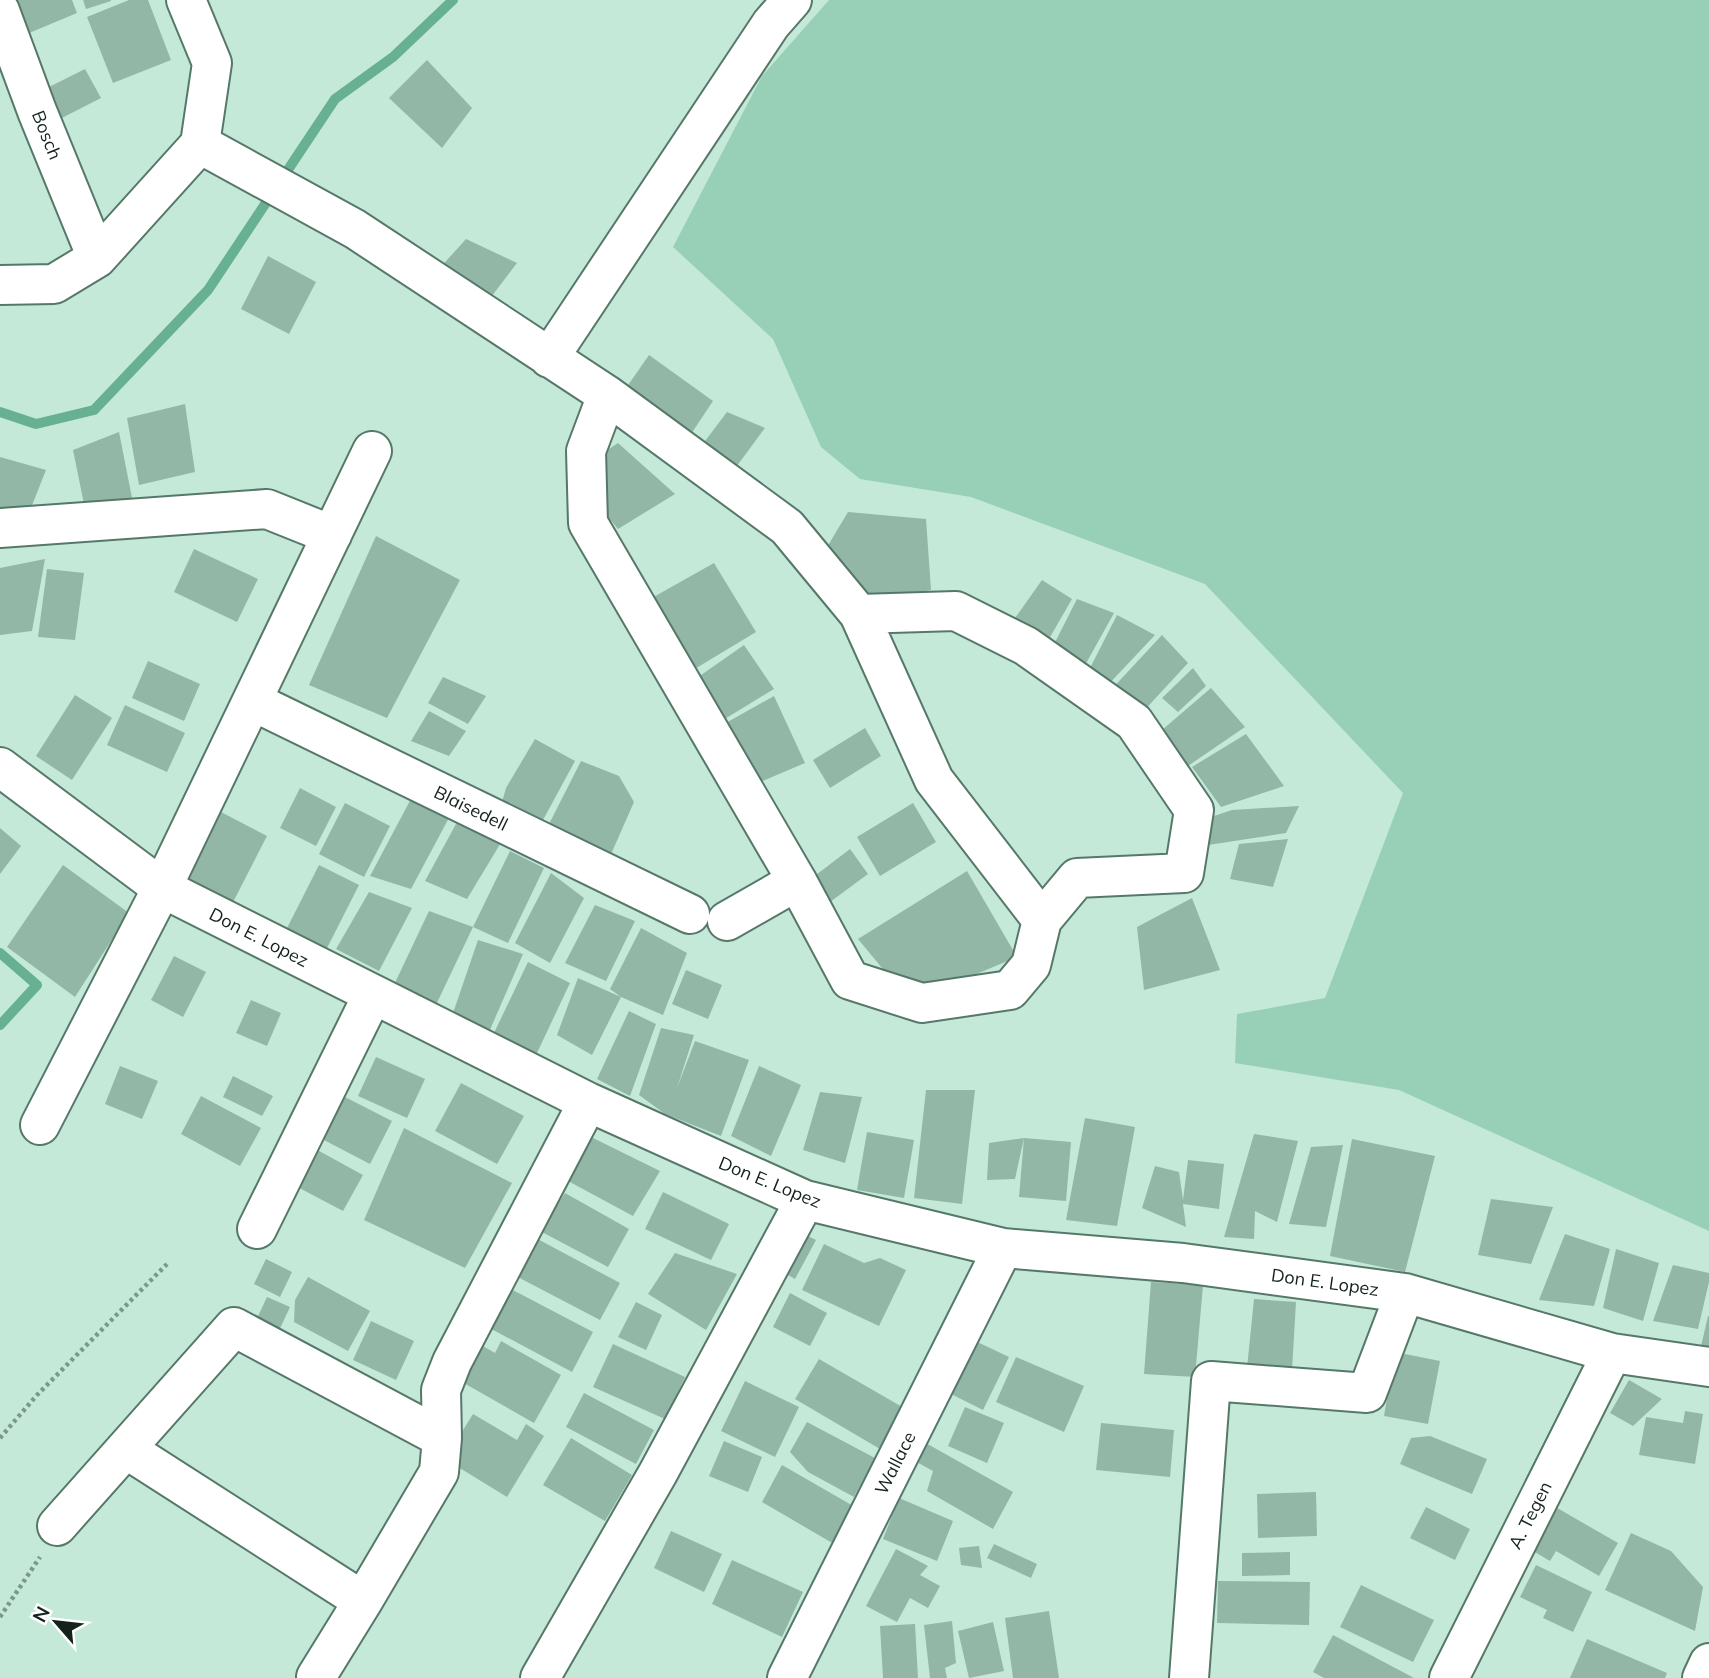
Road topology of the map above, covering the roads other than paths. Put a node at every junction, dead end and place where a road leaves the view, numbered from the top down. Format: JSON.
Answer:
{"nodes":[{"id":1,"x":186,"y":0,"type":"edge"},
{"id":2,"x":792,"y":0,"type":"edge"},
{"id":3,"x":0,"y":11,"type":"edge"},
{"id":4,"x":200,"y":144,"type":"junction"},
{"id":5,"x":97,"y":258,"type":"junction"},
{"id":6,"x":0,"y":285,"type":"edge"},
{"id":7,"x":549,"y":358,"type":"junction"},
{"id":8,"x":607,"y":395,"type":"junction"},
{"id":9,"x":372,"y":451,"type":"dead end"},
{"id":10,"x":0,"y":528,"type":"edge"},
{"id":11,"x":332,"y":535,"type":"junction"},
{"id":12,"x":859,"y":614,"type":"junction"},
{"id":13,"x":252,"y":701,"type":"junction"},
{"id":14,"x":0,"y":767,"type":"edge"},
{"id":15,"x":797,"y":881,"type":"junction"},
{"id":16,"x":162,"y":888,"type":"junction"},
{"id":17,"x":690,"y":915,"type":"dead end"},
{"id":18,"x":1042,"y":920,"type":"junction"},
{"id":19,"x":727,"y":921,"type":"dead end"},
{"id":20,"x":373,"y":995,"type":"junction"},
{"id":21,"x":588,"y":1102,"type":"junction"},
{"id":22,"x":40,"y":1125,"type":"dead end"},
{"id":23,"x":804,"y":1200,"type":"junction"},
{"id":24,"x":257,"y":1229,"type":"dead end"},
{"id":25,"x":1003,"y":1248,"type":"junction"},
{"id":26,"x":1405,"y":1293,"type":"junction"},
{"id":27,"x":1612,"y":1353,"type":"junction"},
{"id":28,"x":1709,"y":1367,"type":"edge"},
{"id":29,"x":442,"y":1438,"type":"junction"},
{"id":30,"x":126,"y":1449,"type":"junction"},
{"id":31,"x":49,"y":1540,"type":"road end"},
{"id":32,"x":363,"y":1601,"type":"junction"},
{"id":33,"x":1709,"y":1663,"type":"edge"},
{"id":34,"x":316,"y":1677,"type":"edge"},
{"id":35,"x":540,"y":1678,"type":"edge"},
{"id":36,"x":787,"y":1678,"type":"edge"},
{"id":37,"x":1189,"y":1678,"type":"edge"},
{"id":38,"x":1449,"y":1678,"type":"edge"},
{"id":39,"x":1702,"y":1678,"type":"edge"}],
"edges":[{"from":1,"to":4,"type":"street"},
{"from":2,"to":7,"type":"street"},
{"from":3,"to":5,"type":"street","name":"Bosch"},
{"from":4,"to":5,"type":"street"},
{"from":4,"to":7,"type":"street"},
{"from":5,"to":6,"type":"street"},
{"from":7,"to":8,"type":"street"},
{"from":8,"to":12,"type":"street"},
{"from":8,"to":15,"type":"street"},
{"from":9,"to":11,"type":"street"},
{"from":10,"to":11,"type":"street"},
{"from":11,"to":13,"type":"street"},
{"from":12,"to":18,"type":"street"},
{"from":12,"to":18,"type":"street"},
{"from":13,"to":16,"type":"street"},
{"from":13,"to":17,"type":"street","name":"Blaisedell"},
{"from":14,"to":16,"type":"street","name":"Don E. Lopez"},
{"from":15,"to":18,"type":"street"},
{"from":15,"to":19,"type":"street"},
{"from":16,"to":20,"type":"street","name":"Don E. Lopez"},
{"from":16,"to":22,"type":"street"},
{"from":20,"to":21,"type":"street","name":"Don E. Lopez"},
{"from":20,"to":24,"type":"street"},
{"from":21,"to":23,"type":"street","name":"Don E. Lopez"},
{"from":21,"to":29,"type":"street"},
{"from":23,"to":25,"type":"street","name":"Don E. Lopez"},
{"from":23,"to":35,"type":"street"},
{"from":25,"to":26,"type":"street","name":"Don E. Lopez"},
{"from":25,"to":36,"type":"street","name":"Wallace"},
{"from":26,"to":27,"type":"street","name":"Don E. Lopez"},
{"from":26,"to":37,"type":"street"},
{"from":27,"to":28,"type":"street","name":"Don E. Lopez"},
{"from":27,"to":38,"type":"street","name":"A. Tegen"},
{"from":29,"to":30,"type":"street"},
{"from":29,"to":32,"type":"street"},
{"from":30,"to":31,"type":"street"},
{"from":30,"to":32,"type":"street"},
{"from":32,"to":34,"type":"street"},
{"from":33,"to":39,"type":"street"}]}
